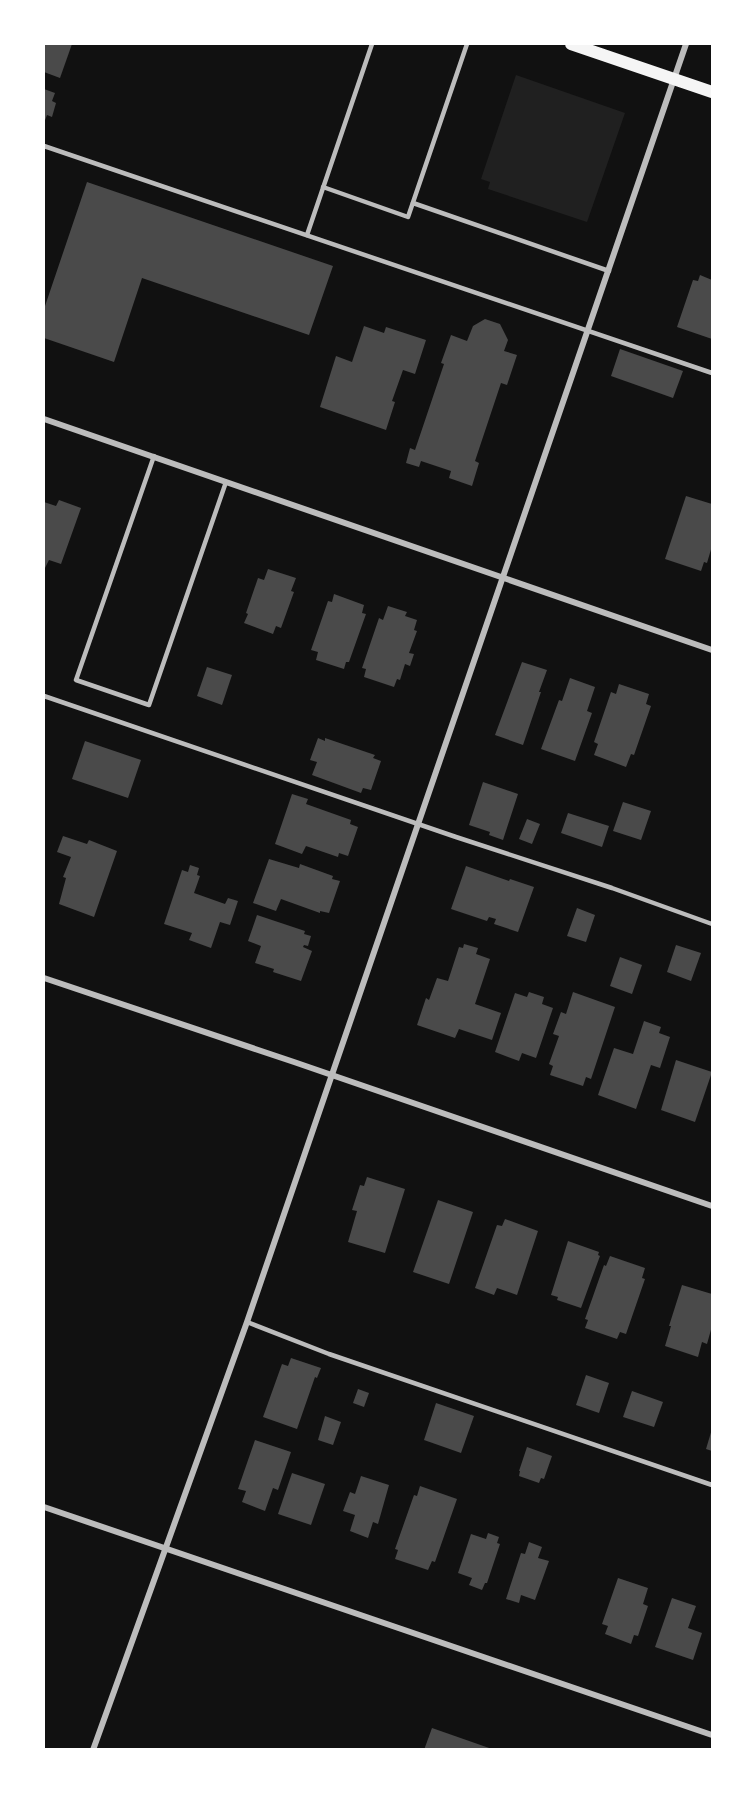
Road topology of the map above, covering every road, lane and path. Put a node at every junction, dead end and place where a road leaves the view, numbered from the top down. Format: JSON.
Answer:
{"nodes":[{"id":1,"x":372,"y":44,"type":"edge"},
{"id":2,"x":467,"y":44,"type":"edge"},
{"id":3,"x":571,"y":44,"type":"edge"},
{"id":4,"x":686,"y":44,"type":"edge"},
{"id":5,"x":674,"y":79,"type":"junction"},
{"id":6,"x":712,"y":92,"type":"edge"},
{"id":7,"x":44,"y":146,"type":"edge"},
{"id":8,"x":323,"y":187,"type":"junction"},
{"id":9,"x":413,"y":203,"type":"junction"},
{"id":10,"x":307,"y":236,"type":"junction"},
{"id":11,"x":609,"y":270,"type":"junction"},
{"id":12,"x":587,"y":331,"type":"junction"},
{"id":13,"x":712,"y":373,"type":"edge"},
{"id":14,"x":44,"y":419,"type":"edge"},
{"id":15,"x":154,"y":456,"type":"junction"},
{"id":16,"x":226,"y":481,"type":"junction"},
{"id":17,"x":502,"y":576,"type":"junction"},
{"id":18,"x":712,"y":650,"type":"edge"},
{"id":19,"x":44,"y":696,"type":"edge"},
{"id":20,"x":418,"y":823,"type":"junction"},
{"id":21,"x":712,"y":924,"type":"edge"},
{"id":22,"x":44,"y":978,"type":"edge"},
{"id":23,"x":333,"y":1075,"type":"junction"},
{"id":24,"x":712,"y":1206,"type":"edge"},
{"id":25,"x":247,"y":1322,"type":"junction"},
{"id":26,"x":712,"y":1485,"type":"edge"},
{"id":27,"x":44,"y":1508,"type":"edge"},
{"id":28,"x":165,"y":1548,"type":"junction"},
{"id":29,"x":712,"y":1735,"type":"edge"},
{"id":30,"x":93,"y":1749,"type":"edge"}],
"edges":[{"from":1,"to":8,"type":"lane"},
{"from":2,"to":9,"type":"lane"},
{"from":3,"to":5,"type":"main road"},
{"from":4,"to":5,"type":"street"},
{"from":5,"to":6,"type":"main road"},
{"from":5,"to":11,"type":"street"},
{"from":7,"to":10,"type":"lane"},
{"from":8,"to":9,"type":"lane"},
{"from":8,"to":10,"type":"lane"},
{"from":9,"to":11,"type":"lane"},
{"from":10,"to":12,"type":"lane"},
{"from":11,"to":12,"type":"street"},
{"from":12,"to":13,"type":"lane"},
{"from":12,"to":17,"type":"street"},
{"from":14,"to":15,"type":"street"},
{"from":15,"to":16,"type":"street"},
{"from":15,"to":16,"type":"lane"},
{"from":16,"to":17,"type":"street"},
{"from":17,"to":18,"type":"street"},
{"from":17,"to":20,"type":"street"},
{"from":19,"to":20,"type":"lane"},
{"from":20,"to":21,"type":"lane"},
{"from":20,"to":23,"type":"street"},
{"from":22,"to":23,"type":"street"},
{"from":23,"to":24,"type":"street"},
{"from":23,"to":25,"type":"street"},
{"from":25,"to":26,"type":"lane"},
{"from":25,"to":28,"type":"street"},
{"from":27,"to":28,"type":"street"},
{"from":28,"to":29,"type":"street"},
{"from":28,"to":30,"type":"street"}]}
